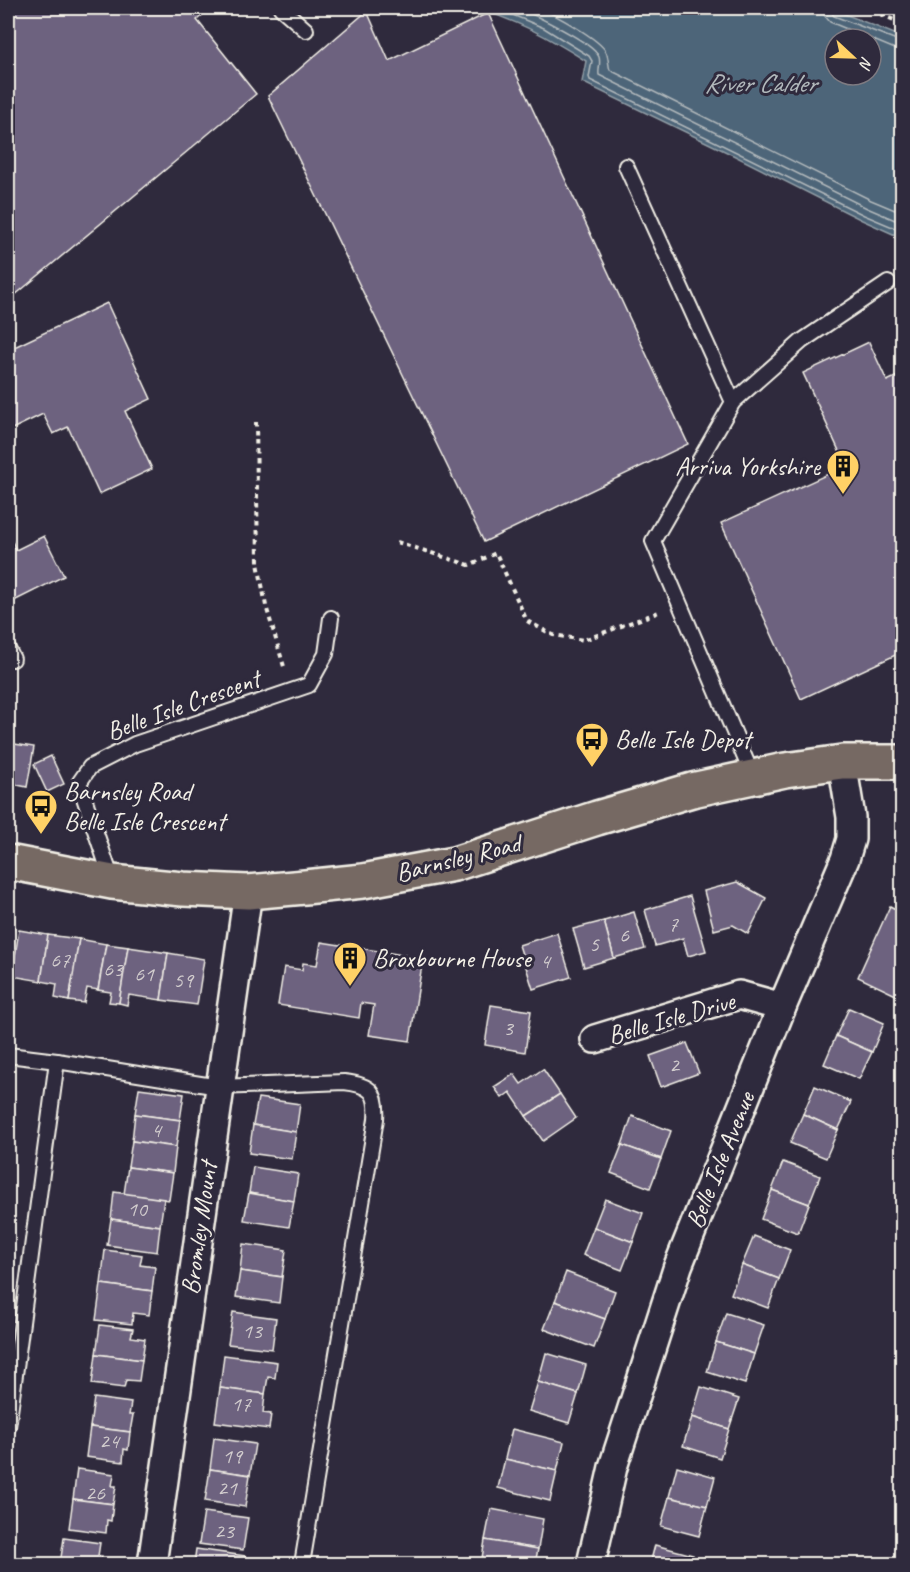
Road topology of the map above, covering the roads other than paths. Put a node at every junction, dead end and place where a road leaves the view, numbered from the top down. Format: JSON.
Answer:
{"nodes":[{"id":1,"x":281,"y":8,"type":"edge"},
{"id":2,"x":306,"y":30,"type":"dead end"},
{"id":3,"x":626,"y":166,"type":"dead end"},
{"id":4,"x":888,"y":283,"type":"dead end"},
{"id":5,"x":733,"y":402,"type":"junction"},
{"id":6,"x":331,"y":618,"type":"dead end"},
{"id":7,"x":842,"y":762,"type":"junction"},
{"id":8,"x":903,"y":762,"type":"edge"},
{"id":9,"x":753,"y":777,"type":"junction"},
{"id":10,"x":8,"y":862,"type":"edge"},
{"id":11,"x":112,"y":882,"type":"junction"},
{"id":12,"x":248,"y":892,"type":"junction"},
{"id":13,"x":782,"y":1007,"type":"junction"},
{"id":14,"x":595,"y":1039,"type":"dead end"},
{"id":15,"x":8,"y":1055,"type":"edge"},
{"id":16,"x":57,"y":1061,"type":"junction"},
{"id":17,"x":219,"y":1087,"type":"junction"},
{"id":18,"x":8,"y":1427,"type":"edge"},
{"id":19,"x":152,"y":1564,"type":"edge"},
{"id":20,"x":302,"y":1564,"type":"edge"},
{"id":21,"x":591,"y":1564,"type":"edge"}],
"edges":[{"from":1,"to":2,"type":"lane"},
{"from":3,"to":5,"type":"lane"},
{"from":4,"to":5,"type":"lane"},
{"from":5,"to":9,"type":"lane"},
{"from":6,"to":11,"type":"lane","name":"Belle Isle Crescent"},
{"from":7,"to":8,"type":"main road","name":"Barnsley Road"},
{"from":7,"to":9,"type":"main road","name":"Barnsley Road"},
{"from":7,"to":13,"type":"street","name":"Belle Isle Avenue"},
{"from":9,"to":12,"type":"main road","name":"Barnsley Road"},
{"from":10,"to":11,"type":"main road","name":"Barnsley Road"},
{"from":11,"to":12,"type":"main road","name":"Barnsley Road"},
{"from":12,"to":17,"type":"street","name":"Bromley Mount"},
{"from":13,"to":14,"type":"street","name":"Belle Isle Drive"},
{"from":13,"to":21,"type":"street","name":"Belle Isle Avenue"},
{"from":15,"to":16,"type":"lane"},
{"from":16,"to":17,"type":"lane"},
{"from":16,"to":18,"type":"lane"},
{"from":17,"to":19,"type":"street","name":"Bromley Mount"},
{"from":17,"to":20,"type":"lane"}]}
